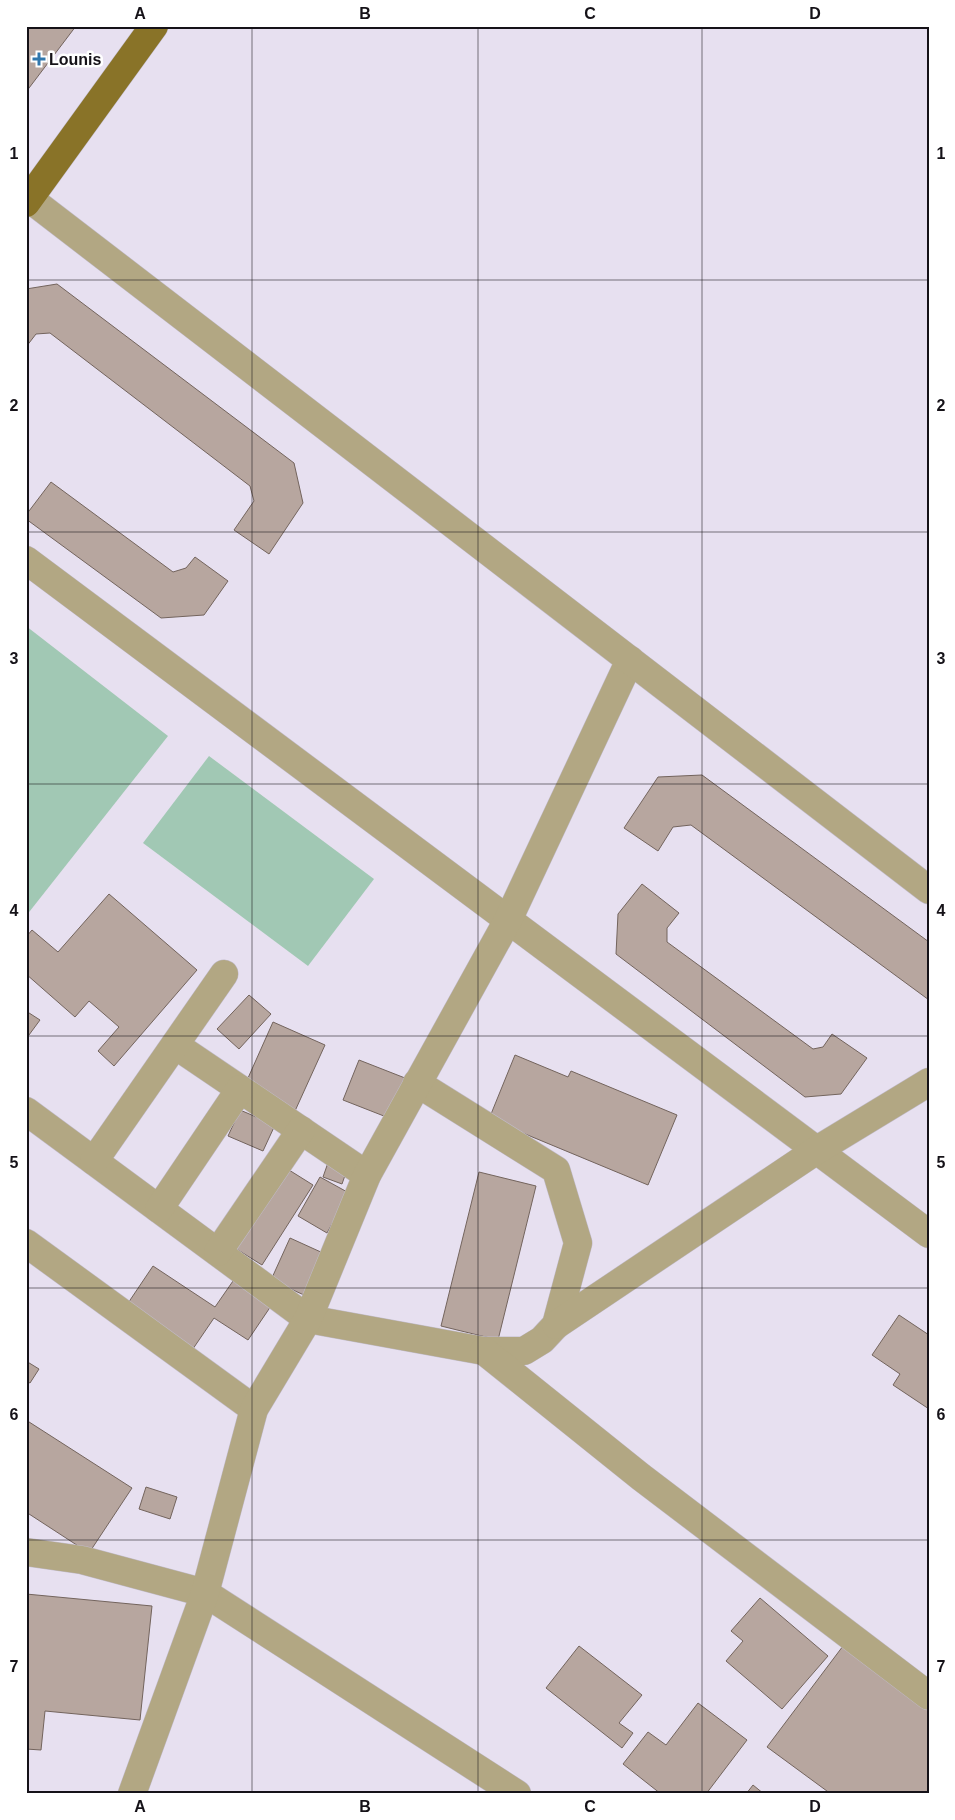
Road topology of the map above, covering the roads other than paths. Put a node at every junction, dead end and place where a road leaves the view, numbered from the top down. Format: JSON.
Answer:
{"nodes":[{"id":1,"x":154,"y":26,"type":"edge"},
{"id":2,"x":27,"y":199,"type":"edge"},
{"id":3,"x":26,"y":560,"type":"edge"},
{"id":4,"x":630,"y":660,"type":"junction"},
{"id":5,"x":929,"y":890,"type":"edge"},
{"id":6,"x":508,"y":920,"type":"junction"},
{"id":7,"x":224,"y":974,"type":"dead end"},
{"id":8,"x":175,"y":1045,"type":"junction"},
{"id":9,"x":929,"y":1082,"type":"edge"},
{"id":10,"x":417,"y":1084,"type":"junction"},
{"id":11,"x":240,"y":1089,"type":"junction"},
{"id":12,"x":26,"y":1111,"type":"edge"},
{"id":13,"x":302,"y":1130,"type":"junction"},
{"id":14,"x":816,"y":1150,"type":"junction"},
{"id":15,"x":94,"y":1161,"type":"junction"},
{"id":16,"x":367,"y":1174,"type":"junction"},
{"id":17,"x":159,"y":1209,"type":"junction"},
{"id":18,"x":929,"y":1234,"type":"edge"},
{"id":19,"x":26,"y":1243,"type":"edge"},
{"id":20,"x":218,"y":1252,"type":"junction"},
{"id":21,"x":308,"y":1319,"type":"junction"},
{"id":22,"x":556,"y":1325,"type":"junction"},
{"id":23,"x":484,"y":1351,"type":"junction"},
{"id":24,"x":254,"y":1409,"type":"junction"},
{"id":25,"x":26,"y":1552,"type":"edge"},
{"id":26,"x":205,"y":1594,"type":"junction"},
{"id":27,"x":929,"y":1696,"type":"edge"},
{"id":28,"x":132,"y":1794,"type":"edge"},
{"id":29,"x":517,"y":1794,"type":"edge"}],
"edges":[{"from":1,"to":2,"type":"main road"},
{"from":2,"to":4,"type":"street"},
{"from":3,"to":6,"type":"street"},
{"from":4,"to":5,"type":"street"},
{"from":4,"to":6,"type":"street"},
{"from":6,"to":10,"type":"street"},
{"from":6,"to":14,"type":"street"},
{"from":7,"to":8,"type":"street"},
{"from":8,"to":11,"type":"street"},
{"from":8,"to":15,"type":"street"},
{"from":9,"to":14,"type":"street"},
{"from":10,"to":16,"type":"street"},
{"from":10,"to":22,"type":"street"},
{"from":11,"to":13,"type":"street"},
{"from":11,"to":17,"type":"street"},
{"from":12,"to":15,"type":"street"},
{"from":13,"to":16,"type":"street"},
{"from":13,"to":20,"type":"street"},
{"from":14,"to":18,"type":"street"},
{"from":14,"to":22,"type":"street"},
{"from":15,"to":17,"type":"street"},
{"from":16,"to":21,"type":"street"},
{"from":17,"to":20,"type":"street"},
{"from":19,"to":24,"type":"street"},
{"from":20,"to":21,"type":"street"},
{"from":21,"to":23,"type":"street"},
{"from":21,"to":24,"type":"street"},
{"from":22,"to":23,"type":"street"},
{"from":23,"to":27,"type":"street"},
{"from":24,"to":26,"type":"street"},
{"from":25,"to":26,"type":"street"},
{"from":26,"to":28,"type":"street"},
{"from":26,"to":29,"type":"street"}]}
